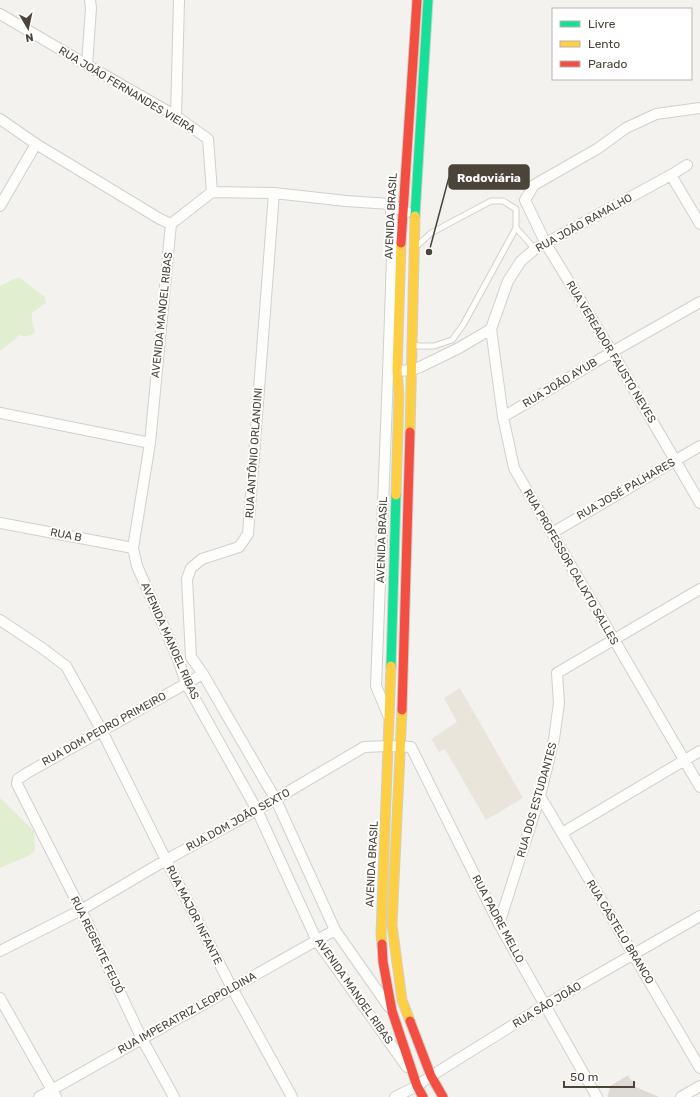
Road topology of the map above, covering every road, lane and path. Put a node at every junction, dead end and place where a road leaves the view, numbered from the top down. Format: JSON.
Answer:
{"nodes":[{"id":1,"x":90,"y":0,"type":"edge"},
{"id":2,"x":179,"y":0,"type":"edge"},
{"id":3,"x":417,"y":0,"type":"edge"},
{"id":4,"x":428,"y":0,"type":"edge"},
{"id":5,"x":0,"y":14,"type":"edge"},
{"id":6,"x":87,"y":65,"type":"junction"},
{"id":7,"x":700,"y":108,"type":"edge"},
{"id":8,"x":176,"y":116,"type":"junction"},
{"id":9,"x":0,"y":119,"type":"edge"},
{"id":10,"x":36,"y":144,"type":"junction"},
{"id":11,"x":687,"y":165,"type":"dead end"},
{"id":12,"x":671,"y":175,"type":"junction"},
{"id":13,"x":212,"y":192,"type":"junction"},
{"id":14,"x":274,"y":193,"type":"junction"},
{"id":15,"x":390,"y":204,"type":"junction"},
{"id":16,"x":0,"y":206,"type":"edge"},
{"id":17,"x":403,"y":211,"type":"junction"},
{"id":18,"x":415,"y":214,"type":"junction"},
{"id":19,"x":171,"y":224,"type":"junction"},
{"id":20,"x":700,"y":224,"type":"edge"},
{"id":21,"x":397,"y":228,"type":"junction"},
{"id":22,"x":516,"y":228,"type":"junction"},
{"id":23,"x":416,"y":229,"type":"junction"},
{"id":24,"x":546,"y":244,"type":"junction"},
{"id":25,"x":535,"y":249,"type":"junction"},
{"id":26,"x":700,"y":302,"type":"edge"},
{"id":27,"x":491,"y":329,"type":"junction"},
{"id":28,"x":412,"y":345,"type":"junction"},
{"id":29,"x":612,"y":352,"type":"junction"},
{"id":30,"x":412,"y":370,"type":"junction"},
{"id":31,"x":392,"y":372,"type":"junction"},
{"id":32,"x":399,"y":395,"type":"junction"},
{"id":33,"x":411,"y":398,"type":"junction"},
{"id":34,"x":0,"y":413,"type":"edge"},
{"id":35,"x":503,"y":417,"type":"junction"},
{"id":36,"x":150,"y":443,"type":"junction"},
{"id":37,"x":700,"y":446,"type":"edge"},
{"id":38,"x":675,"y":460,"type":"junction"},
{"id":39,"x":700,"y":503,"type":"edge"},
{"id":40,"x":0,"y":523,"type":"edge"},
{"id":41,"x":552,"y":533,"type":"junction"},
{"id":42,"x":133,"y":548,"type":"junction"},
{"id":43,"x":700,"y":589,"type":"edge"},
{"id":44,"x":0,"y":620,"type":"edge"},
{"id":45,"x":614,"y":639,"type":"junction"},
{"id":46,"x":191,"y":657,"type":"junction"},
{"id":47,"x":178,"y":659,"type":"junction"},
{"id":48,"x":203,"y":674,"type":"junction"},
{"id":49,"x":186,"y":683,"type":"junction"},
{"id":50,"x":389,"y":718,"type":"junction"},
{"id":51,"x":402,"y":727,"type":"junction"},
{"id":52,"x":102,"y":731,"type":"junction"},
{"id":53,"x":389,"y":746,"type":"junction"},
{"id":54,"x":400,"y":747,"type":"junction"},
{"id":55,"x":411,"y":747,"type":"junction"},
{"id":56,"x":700,"y":751,"type":"edge"},
{"id":57,"x":684,"y":760,"type":"junction"},
{"id":58,"x":700,"y":787,"type":"edge"},
{"id":59,"x":22,"y":792,"type":"joint"},
{"id":60,"x":540,"y":796,"type":"junction"},
{"id":61,"x":276,"y":800,"type":"junction"},
{"id":62,"x":257,"y":810,"type":"junction"},
{"id":63,"x":562,"y":833,"type":"junction"},
{"id":64,"x":166,"y":860,"type":"junction"},
{"id":65,"x":81,"y":910,"type":"junction"},
{"id":66,"x":700,"y":916,"type":"edge"},
{"id":67,"x":499,"y":924,"type":"junction"},
{"id":68,"x":335,"y":930,"type":"junction"},
{"id":69,"x":317,"y":941,"type":"junction"},
{"id":70,"x":0,"y":951,"type":"edge"},
{"id":71,"x":633,"y":955,"type":"junction"},
{"id":72,"x":232,"y":988,"type":"junction"},
{"id":73,"x":0,"y":998,"type":"edge"},
{"id":74,"x":545,"y":1005,"type":"junction"},
{"id":75,"x":392,"y":1011,"type":"junction"},
{"id":76,"x":142,"y":1039,"type":"junction"},
{"id":77,"x":424,"y":1058,"type":"junction"},
{"id":78,"x":700,"y":1068,"type":"edge"},
{"id":79,"x":431,"y":1076,"type":"junction"},
{"id":80,"x":415,"y":1081,"type":"junction"},
{"id":81,"x":700,"y":1086,"type":"edge"},
{"id":82,"x":54,"y":1093,"type":"edge"},
{"id":83,"x":39,"y":1097,"type":"edge"},
{"id":84,"x":174,"y":1097,"type":"edge"},
{"id":85,"x":292,"y":1097,"type":"edge"},
{"id":86,"x":395,"y":1097,"type":"edge"},
{"id":87,"x":423,"y":1097,"type":"edge"},
{"id":88,"x":443,"y":1097,"type":"edge"},
{"id":89,"x":597,"y":1097,"type":"edge"},
{"id":90,"x":681,"y":1097,"type":"edge"}],
"edges":[{"from":1,"to":6,"type":"street"},
{"from":2,"to":8,"type":"street"},
{"from":3,"to":17,"type":"main road","name":"AVENIDA BRASIL"},
{"from":4,"to":18,"type":"main road","name":"AVENIDA BRASIL"},
{"from":5,"to":6,"type":"street","name":"RUA JOÃO FERNANDES VIEIRA"},
{"from":6,"to":8,"type":"street","name":"RUA JOÃO FERNANDES VIEIRA"},
{"from":7,"to":24,"type":"street","name":"RUA VEREADOR FAUSTO NEVES"},
{"from":8,"to":13,"type":"street","name":"RUA JOÃO FERNANDES VIEIRA"},
{"from":9,"to":10,"type":"street"},
{"from":10,"to":16,"type":"street"},
{"from":10,"to":19,"type":"street"},
{"from":11,"to":12,"type":"street","name":"RUA JOÃO RAMALHO"},
{"from":12,"to":20,"type":"street"},
{"from":12,"to":24,"type":"street","name":"RUA JOÃO RAMALHO"},
{"from":13,"to":14,"type":"street"},
{"from":13,"to":19,"type":"street"},
{"from":14,"to":15,"type":"street"},
{"from":14,"to":46,"type":"street","name":"RUA ANTÔNIO ORLANDINI"},
{"from":15,"to":17,"type":"street"},
{"from":15,"to":21,"type":"street"},
{"from":17,"to":18,"type":"street"},
{"from":17,"to":21,"type":"main road","name":"AVENIDA BRASIL"},
{"from":18,"to":23,"type":"main road","name":"AVENIDA BRASIL"},
{"from":19,"to":36,"type":"street","name":"AVENIDA MANOEL RIBAS"},
{"from":21,"to":23,"type":"lane"},
{"from":21,"to":31,"type":"street"},
{"from":22,"to":23,"type":"lane"},
{"from":22,"to":25,"type":"lane"},
{"from":22,"to":28,"type":"lane"},
{"from":23,"to":28,"type":"main road","name":"AVENIDA BRASIL"},
{"from":24,"to":25,"type":"street","name":"RUA JOÃO RAMALHO"},
{"from":24,"to":29,"type":"street","name":"RUA VEREADOR FAUSTO NEVES"},
{"from":25,"to":27,"type":"street","name":"RUA JOÃO RAMALHO"},
{"from":26,"to":29,"type":"street","name":"RUA JOÃO AYUB"},
{"from":27,"to":30,"type":"street"},
{"from":27,"to":35,"type":"street","name":"RUA PROFESSOR CALIXTO SALLES"},
{"from":28,"to":30,"type":"main road","name":"AVENIDA BRASIL"},
{"from":29,"to":35,"type":"street","name":"RUA JOÃO AYUB"},
{"from":29,"to":38,"type":"street","name":"RUA VEREADOR FAUSTO NEVES"},
{"from":30,"to":31,"type":"street"},
{"from":30,"to":33,"type":"main road","name":"AVENIDA BRASIL"},
{"from":31,"to":32,"type":"main road","name":"AVENIDA BRASIL"},
{"from":31,"to":50,"type":"street"},
{"from":32,"to":33,"type":"main road"},
{"from":32,"to":50,"type":"main road","name":"AVENIDA BRASIL"},
{"from":33,"to":51,"type":"main road","name":"AVENIDA BRASIL"},
{"from":34,"to":36,"type":"street"},
{"from":35,"to":41,"type":"street","name":"RUA PROFESSOR CALIXTO SALLES"},
{"from":36,"to":42,"type":"street","name":"AVENIDA MANOEL RIBAS"},
{"from":37,"to":38,"type":"street","name":"RUA JOSÉ PALHARES"},
{"from":38,"to":39,"type":"street","name":"RUA VEREADOR FAUSTO NEVES"},
{"from":38,"to":41,"type":"street","name":"RUA JOSÉ PALHARES"},
{"from":40,"to":42,"type":"street","name":"RUA B"},
{"from":41,"to":45,"type":"street","name":"RUA PROFESSOR CALIXTO SALLES"},
{"from":42,"to":47,"type":"street","name":"AVENIDA MANOEL RIBAS"},
{"from":43,"to":45,"type":"street"},
{"from":44,"to":52,"type":"street","name":"RUA MAJOR INFANTE"},
{"from":45,"to":57,"type":"street","name":"RUA PROFESSOR CALIXTO SALLES"},
{"from":45,"to":60,"type":"street","name":"RUA DOS ESTUDANTES"},
{"from":46,"to":47,"type":"street"},
{"from":46,"to":48,"type":"street"},
{"from":47,"to":49,"type":"street","name":"AVENIDA MANOEL RIBAS"},
{"from":48,"to":49,"type":"street","name":"RUA DOM PEDRO PRIMEIRO"},
{"from":48,"to":61,"type":"street","name":"AVENIDA MANOEL RIBAS"},
{"from":49,"to":52,"type":"street","name":"RUA DOM PEDRO PRIMEIRO"},
{"from":49,"to":62,"type":"street","name":"AVENIDA MANOEL RIBAS"},
{"from":50,"to":51,"type":"street"},
{"from":50,"to":53,"type":"main road","name":"AVENIDA BRASIL"},
{"from":51,"to":54,"type":"main road","name":"AVENIDA BRASIL"},
{"from":51,"to":55,"type":"street","name":"RUA PADRE MELLO"},
{"from":52,"to":59,"type":"street","name":"RUA DOM PEDRO PRIMEIRO"},
{"from":52,"to":64,"type":"street","name":"RUA MAJOR INFANTE"},
{"from":53,"to":54,"type":"street","name":"RUA DOM JOÃO SEXTO"},
{"from":53,"to":61,"type":"street","name":"RUA DOM JOÃO SEXTO"},
{"from":53,"to":75,"type":"main road","name":"AVENIDA BRASIL"},
{"from":54,"to":55,"type":"street"},
{"from":54,"to":77,"type":"main road","name":"AVENIDA BRASIL"},
{"from":55,"to":67,"type":"street","name":"RUA PADRE MELLO"},
{"from":56,"to":57,"type":"street"},
{"from":57,"to":58,"type":"street","name":"RUA PROFESSOR CALIXTO SALLES"},
{"from":57,"to":63,"type":"street"},
{"from":59,"to":65,"type":"street","name":"RUA REGENTE FEIJÓ"},
{"from":60,"to":63,"type":"street","name":"RUA CASTELO BRANCO"},
{"from":60,"to":67,"type":"street","name":"RUA DOS ESTUDANTES"},
{"from":61,"to":62,"type":"street","name":"RUA DOM JOÃO SEXTO"},
{"from":61,"to":68,"type":"street","name":"AVENIDA MANOEL RIBAS"},
{"from":62,"to":64,"type":"street","name":"RUA DOM JOÃO SEXTO"},
{"from":62,"to":69,"type":"street","name":"AVENIDA MANOEL RIBAS"},
{"from":63,"to":71,"type":"street","name":"RUA CASTELO BRANCO"},
{"from":64,"to":65,"type":"street","name":"RUA DOM JOÃO SEXTO"},
{"from":64,"to":72,"type":"street","name":"RUA MAJOR INFANTE"},
{"from":65,"to":70,"type":"street","name":"RUA DOM JOÃO SEXTO"},
{"from":65,"to":76,"type":"street","name":"RUA REGENTE FEIJÓ"},
{"from":66,"to":71,"type":"street","name":"RUA SÃO JOÃO"},
{"from":67,"to":74,"type":"street","name":"RUA PADRE MELLO"},
{"from":68,"to":69,"type":"street","name":"RUA IMPERATRIZ LEOPOLDINA"},
{"from":68,"to":75,"type":"street","name":"AVENIDA MANOEL RIBAS"},
{"from":69,"to":72,"type":"street","name":"RUA IMPERATRIZ LEOPOLDINA"},
{"from":69,"to":80,"type":"street","name":"AVENIDA MANOEL RIBAS"},
{"from":71,"to":74,"type":"street","name":"RUA SÃO JOÃO"},
{"from":71,"to":78,"type":"street","name":"RUA CASTELO BRANCO"},
{"from":72,"to":76,"type":"street","name":"RUA IMPERATRIZ LEOPOLDINA"},
{"from":72,"to":85,"type":"street","name":"RUA MAJOR INFANTE"},
{"from":73,"to":82,"type":"street"},
{"from":74,"to":79,"type":"street","name":"RUA SÃO JOÃO"},
{"from":74,"to":89,"type":"street","name":"RUA PADRE MELLO"},
{"from":75,"to":77,"type":"street","name":"AVENIDA MANOEL RIBAS"},
{"from":75,"to":80,"type":"main road","name":"AVENIDA BRASIL"},
{"from":76,"to":82,"type":"street","name":"RUA IMPERATRIZ LEOPOLDINA"},
{"from":76,"to":84,"type":"street","name":"RUA REGENTE FEIJÓ"},
{"from":77,"to":79,"type":"main road","name":"AVENIDA MANOEL RIBAS"},
{"from":79,"to":80,"type":"street","name":"RUA SÃO JOÃO"},
{"from":79,"to":88,"type":"main road","name":"AVENIDA MANOEL RIBAS"},
{"from":80,"to":86,"type":"street","name":"RUA SÃO JOÃO"},
{"from":80,"to":87,"type":"main road","name":"AVENIDA MANOEL RIBAS"},
{"from":81,"to":90,"type":"street"},
{"from":82,"to":83,"type":"street","name":"RUA IMPERATRIZ LEOPOLDINA"}]}
